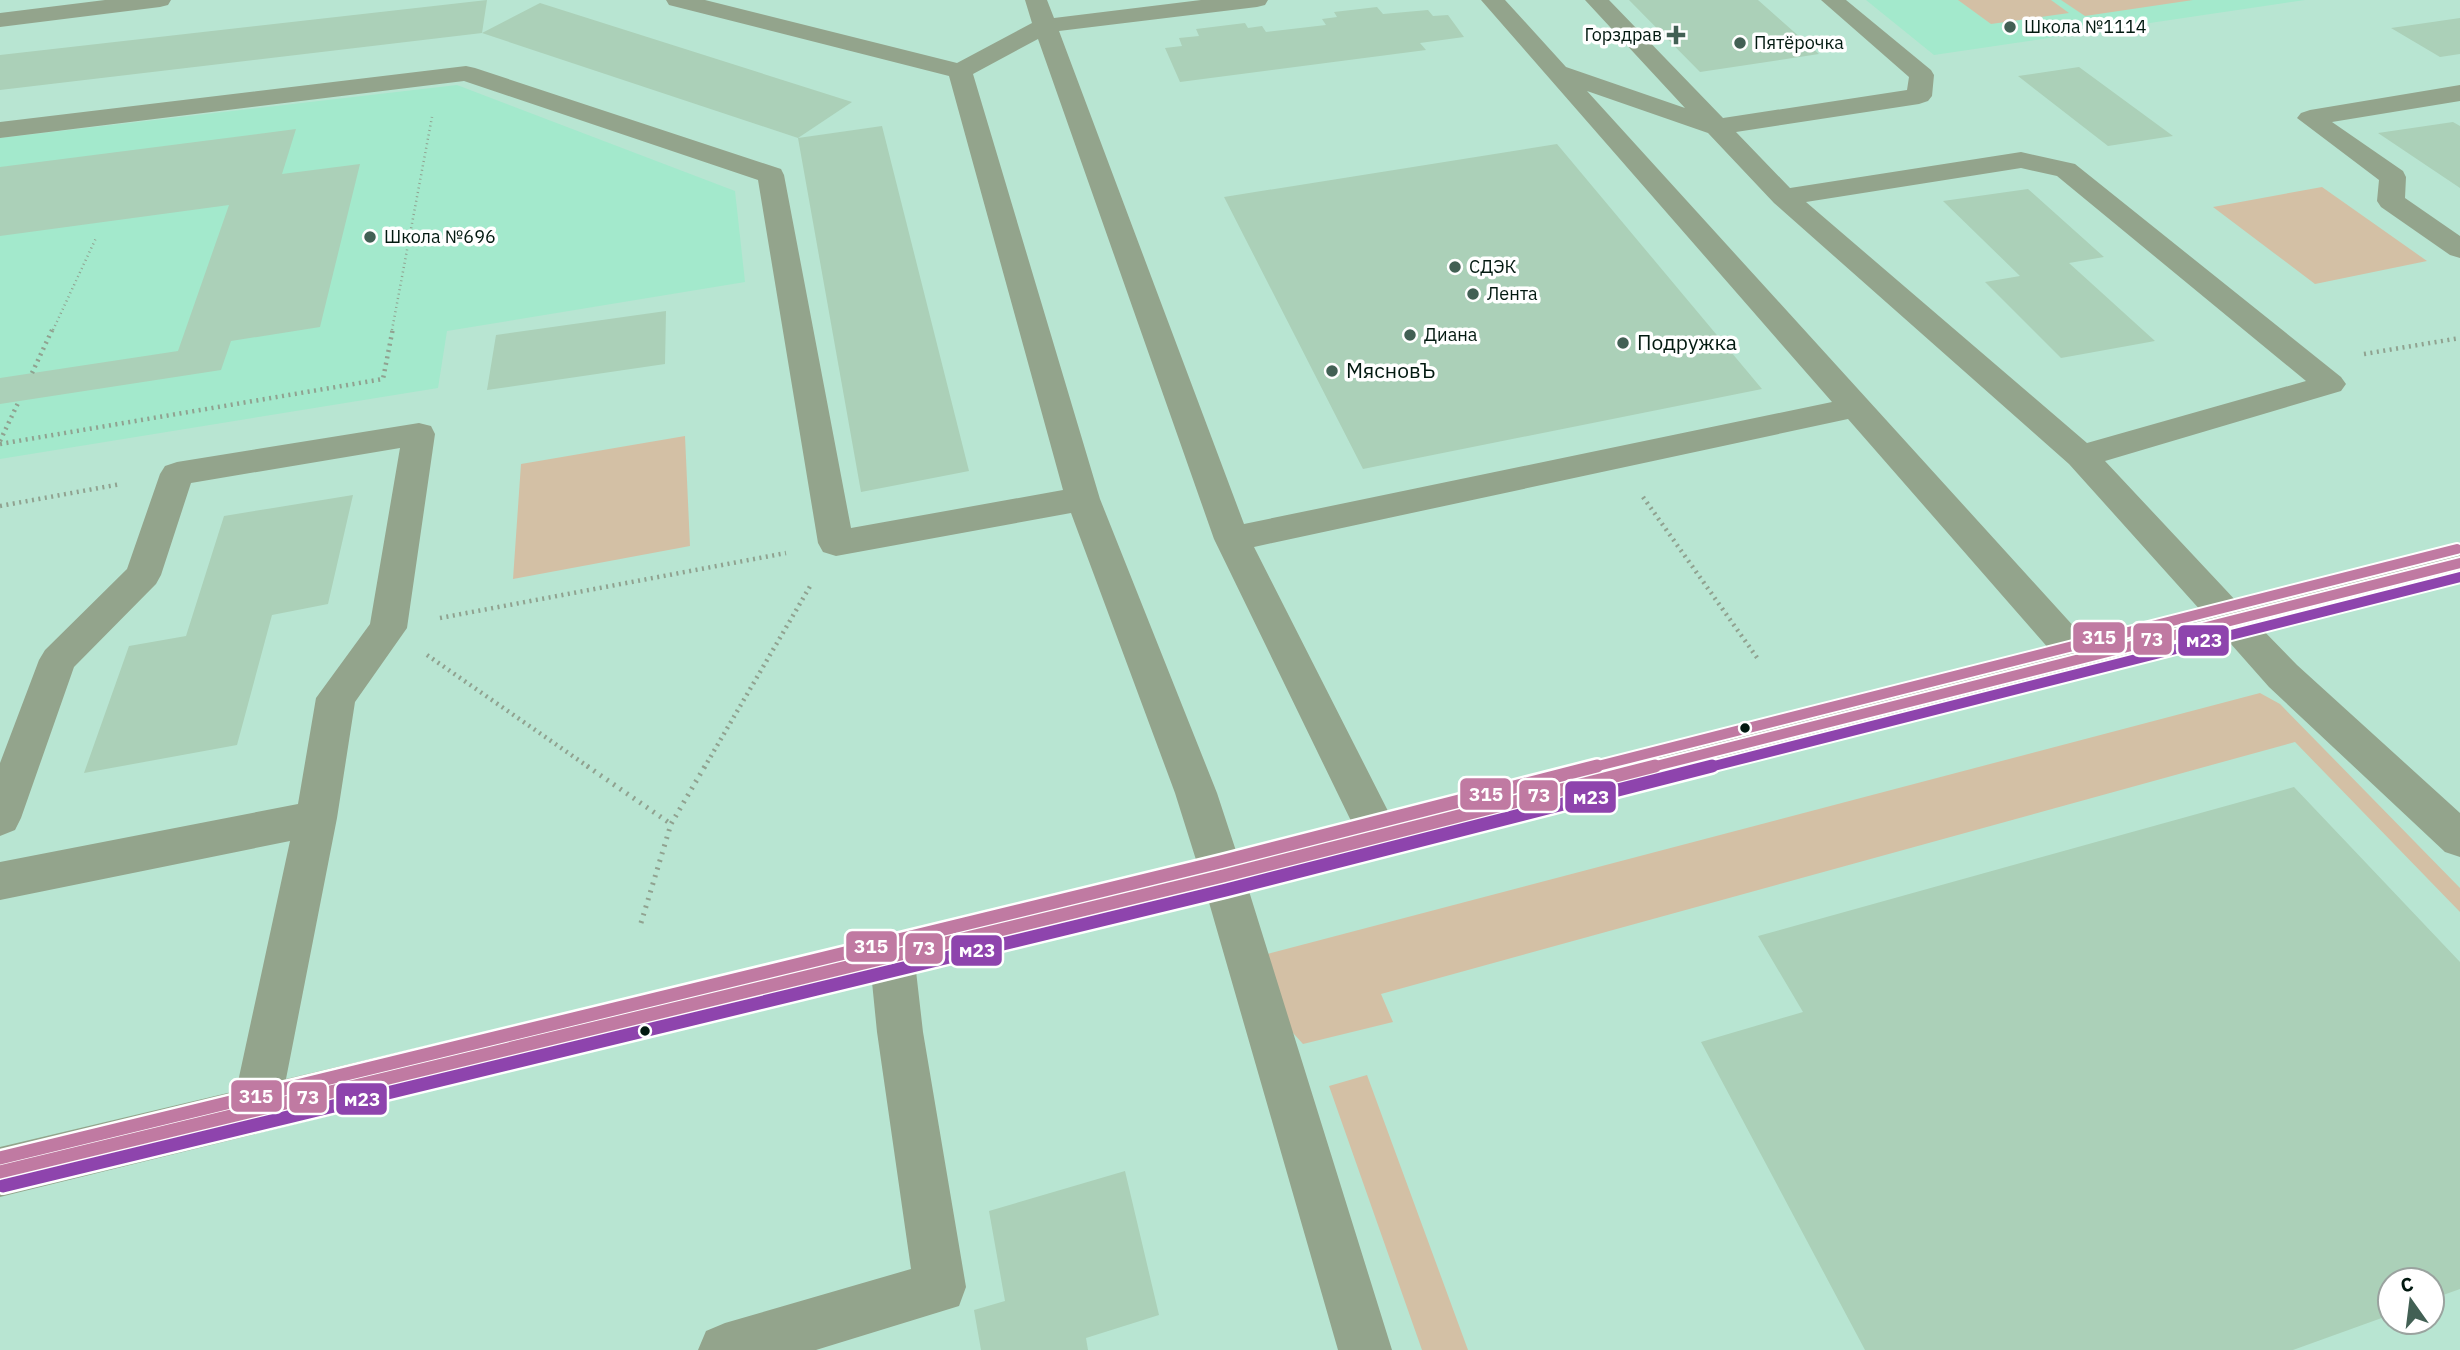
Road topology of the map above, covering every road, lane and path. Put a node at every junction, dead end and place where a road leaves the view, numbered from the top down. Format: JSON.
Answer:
{"nodes":[{"id":1,"x":160,"y":0,"type":"edge"},
{"id":2,"x":677,"y":0,"type":"edge"},
{"id":3,"x":1257,"y":0,"type":"edge"},
{"id":4,"x":1492,"y":0,"type":"edge"},
{"id":5,"x":1596,"y":0,"type":"edge"},
{"id":6,"x":1832,"y":0,"type":"edge"},
{"id":7,"x":1041,"y":13,"type":"edge"},
{"id":8,"x":0,"y":20,"type":"edge"},
{"id":9,"x":960,"y":71,"type":"junction"},
{"id":10,"x":1556,"y":72,"type":"junction"},
{"id":11,"x":2460,"y":93,"type":"edge"},
{"id":12,"x":432,"y":117,"type":"dead end"},
{"id":13,"x":1716,"y":127,"type":"junction"},
{"id":14,"x":0,"y":130,"type":"edge"},
{"id":15,"x":1784,"y":197,"type":"junction"},
{"id":16,"x":96,"y":238,"type":"dead end"},
{"id":17,"x":2460,"y":249,"type":"edge"},
{"id":18,"x":2460,"y":338,"type":"edge"},
{"id":19,"x":2306,"y":364,"type":"junction"},
{"id":20,"x":32,"y":373,"type":"dead end"},
{"id":21,"x":19,"y":401,"type":"dead end"},
{"id":22,"x":1857,"y":407,"type":"junction"},
{"id":23,"x":0,"y":442,"type":"edge"},
{"id":24,"x":2081,"y":456,"type":"junction"},
{"id":25,"x":1616,"y":458,"type":"junction"},
{"id":26,"x":177,"y":474,"type":"junction"},
{"id":27,"x":1083,"y":499,"type":"junction"},
{"id":28,"x":0,"y":506,"type":"edge"},
{"id":29,"x":1232,"y":538,"type":"junction"},
{"id":30,"x":836,"y":543,"type":"junction"},
{"id":31,"x":2460,"y":563,"type":"edge"},
{"id":32,"x":2230,"y":619,"type":"junction"},
{"id":33,"x":388,"y":628,"type":"junction"},
{"id":34,"x":2079,"y":657,"type":"junction"},
{"id":35,"x":1758,"y":659,"type":"dead end"},
{"id":36,"x":0,"y":818,"type":"edge"},
{"id":37,"x":316,"y":818,"type":"junction"},
{"id":38,"x":671,"y":824,"type":"junction"},
{"id":39,"x":1379,"y":836,"type":"junction"},
{"id":40,"x":2460,"y":839,"type":"edge"},
{"id":41,"x":1223,"y":876,"type":"junction"},
{"id":42,"x":0,"y":881,"type":"edge"},
{"id":43,"x":641,"y":923,"type":"dead end"},
{"id":44,"x":892,"y":956,"type":"junction"},
{"id":45,"x":256,"y":1110,"type":"junction"},
{"id":46,"x":0,"y":1172,"type":"edge"},
{"id":47,"x":725,"y":1350,"type":"edge"},
{"id":48,"x":1365,"y":1350,"type":"edge"}],
"edges":[{"from":1,"to":8,"type":"street"},
{"from":2,"to":9,"type":"street"},
{"from":3,"to":7,"type":"street"},
{"from":4,"to":10,"type":"street"},
{"from":5,"to":13,"type":"street"},
{"from":6,"to":13,"type":"street"},
{"from":7,"to":9,"type":"street"},
{"from":7,"to":29,"type":"street"},
{"from":9,"to":27,"type":"street"},
{"from":10,"to":13,"type":"street"},
{"from":10,"to":22,"type":"street"},
{"from":11,"to":17,"type":"street"},
{"from":12,"to":23,"type":"path"},
{"from":13,"to":15,"type":"street"},
{"from":14,"to":30,"type":"street"},
{"from":15,"to":19,"type":"street"},
{"from":15,"to":24,"type":"street"},
{"from":16,"to":20,"type":"path"},
{"from":18,"to":19,"type":"path"},
{"from":19,"to":24,"type":"street"},
{"from":21,"to":23,"type":"path"},
{"from":22,"to":25,"type":"street"},
{"from":22,"to":34,"type":"street"},
{"from":24,"to":32,"type":"street"},
{"from":25,"to":29,"type":"street"},
{"from":25,"to":35,"type":"path"},
{"from":26,"to":28,"type":"path"},
{"from":26,"to":33,"type":"street"},
{"from":26,"to":36,"type":"street"},
{"from":27,"to":30,"type":"street"},
{"from":27,"to":41,"type":"street"},
{"from":29,"to":39,"type":"street"},
{"from":30,"to":33,"type":"path"},
{"from":30,"to":38,"type":"path"},
{"from":31,"to":32,"type":"street"},
{"from":32,"to":34,"type":"street"},
{"from":32,"to":40,"type":"street"},
{"from":33,"to":37,"type":"street"},
{"from":33,"to":38,"type":"path"},
{"from":34,"to":39,"type":"street"},
{"from":37,"to":42,"type":"street"},
{"from":37,"to":45,"type":"street"},
{"from":38,"to":43,"type":"path"},
{"from":39,"to":41,"type":"street"},
{"from":41,"to":44,"type":"street"},
{"from":41,"to":48,"type":"street"},
{"from":44,"to":45,"type":"street"},
{"from":44,"to":47,"type":"street"},
{"from":45,"to":46,"type":"street"}]}
